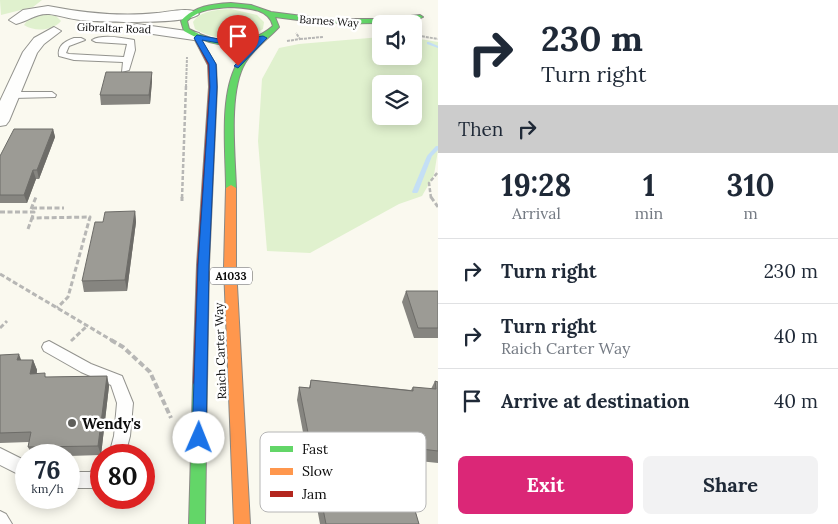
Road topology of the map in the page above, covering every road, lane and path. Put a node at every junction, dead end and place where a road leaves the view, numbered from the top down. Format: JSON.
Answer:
{"nodes":[{"id":1,"x":212,"y":0,"type":"edge"},
{"id":2,"x":250,"y":0,"type":"edge"},
{"id":3,"x":430,"y":9,"type":"dead end"},
{"id":4,"x":196,"y":12,"type":"junction"},
{"id":5,"x":265,"y":12,"type":"junction"},
{"id":6,"x":421,"y":15,"type":"edge"},
{"id":7,"x":296,"y":19,"type":"junction"},
{"id":8,"x":0,"y":20,"type":"edge"},
{"id":9,"x":372,"y":23,"type":"edge"},
{"id":10,"x":62,"y":24,"type":"junction"},
{"id":11,"x":372,"y":29,"type":"edge"},
{"id":12,"x":422,"y":29,"type":"edge"},
{"id":13,"x":314,"y":32,"type":"dead end"},
{"id":14,"x":24,"y":35,"type":"junction"},
{"id":15,"x":195,"y":37,"type":"junction"},
{"id":16,"x":266,"y":37,"type":"junction"},
{"id":17,"x":284,"y":38,"type":"joint"},
{"id":18,"x":438,"y":39,"type":"edge"},
{"id":19,"x":82,"y":40,"type":"dead end"},
{"id":20,"x":96,"y":40,"type":"dead end"},
{"id":21,"x":126,"y":60,"type":"junction"},
{"id":22,"x":125,"y":70,"type":"edge"},
{"id":23,"x":13,"y":95,"type":"junction"},
{"id":24,"x":52,"y":95,"type":"dead end"},
{"id":25,"x":0,"y":121,"type":"edge"},
{"id":26,"x":438,"y":172,"type":"edge"},
{"id":27,"x":36,"y":197,"type":"dead end"},
{"id":28,"x":438,"y":207,"type":"edge"},
{"id":29,"x":64,"y":208,"type":"dead end"},
{"id":30,"x":31,"y":210,"type":"junction"},
{"id":31,"x":0,"y":212,"type":"edge"},
{"id":32,"x":32,"y":218,"type":"junction"},
{"id":33,"x":28,"y":229,"type":"dead end"},
{"id":34,"x":0,"y":274,"type":"edge"},
{"id":35,"x":57,"y":308,"type":"junction"},
{"id":36,"x":8,"y":321,"type":"dead end"},
{"id":37,"x":0,"y":328,"type":"edge"},
{"id":38,"x":49,"y":347,"type":"dead end"},
{"id":39,"x":174,"y":425,"type":"dead end"},
{"id":40,"x":120,"y":444,"type":"edge"},
{"id":41,"x":0,"y":456,"type":"edge"},
{"id":42,"x":15,"y":464,"type":"edge"},
{"id":43,"x":0,"y":520,"type":"edge"},
{"id":44,"x":3,"y":524,"type":"edge"},
{"id":45,"x":197,"y":524,"type":"edge"},
{"id":46,"x":242,"y":524,"type":"edge"}],
"edges":[{"from":1,"to":4,"type":"main road"},
{"from":2,"to":5,"type":"main road"},
{"from":3,"to":6,"type":"main road"},
{"from":4,"to":5,"type":"main road","name":"Barnes Way"},
{"from":4,"to":10,"type":"street","name":"Gibraltar Road"},
{"from":4,"to":15,"type":"main road","number":"A1033"},
{"from":5,"to":7,"type":"main road","name":"Barnes Way"},
{"from":5,"to":16,"type":"main road"},
{"from":7,"to":9,"type":"main road","name":"Barnes Way"},
{"from":7,"to":17,"type":"path"},
{"from":8,"to":14,"type":"street"},
{"from":10,"to":14,"type":"street"},
{"from":10,"to":14,"type":"street"},
{"from":10,"to":15,"type":"street","name":"Gibraltar Road"},
{"from":11,"to":13,"type":"main road","name":"Barnes Way"},
{"from":12,"to":18,"type":"path"},
{"from":14,"to":23,"type":"street"},
{"from":15,"to":16,"type":"main road","name":"Barnes Way"},
{"from":15,"to":45,"type":"main road","name":"Raich Carter Way","number":"A1033"},
{"from":16,"to":17,"type":"main road","name":"Barnes Way"},
{"from":16,"to":46,"type":"main road","name":"Raich Carter Way","number":"A1033"},
{"from":19,"to":21,"type":"lane"},
{"from":20,"to":21,"type":"lane"},
{"from":21,"to":22,"type":"lane"},
{"from":23,"to":24,"type":"lane"},
{"from":23,"to":25,"type":"street"},
{"from":26,"to":28,"type":"path"},
{"from":27,"to":30,"type":"path"},
{"from":29,"to":30,"type":"path"},
{"from":30,"to":31,"type":"path"},
{"from":30,"to":32,"type":"path"},
{"from":32,"to":33,"type":"path"},
{"from":32,"to":35,"type":"path"},
{"from":34,"to":35,"type":"path"},
{"from":35,"to":39,"type":"path"},
{"from":36,"to":37,"type":"path"},
{"from":38,"to":40,"type":"lane"},
{"from":41,"to":42,"type":"lane"},
{"from":43,"to":44,"type":"lane"}]}
